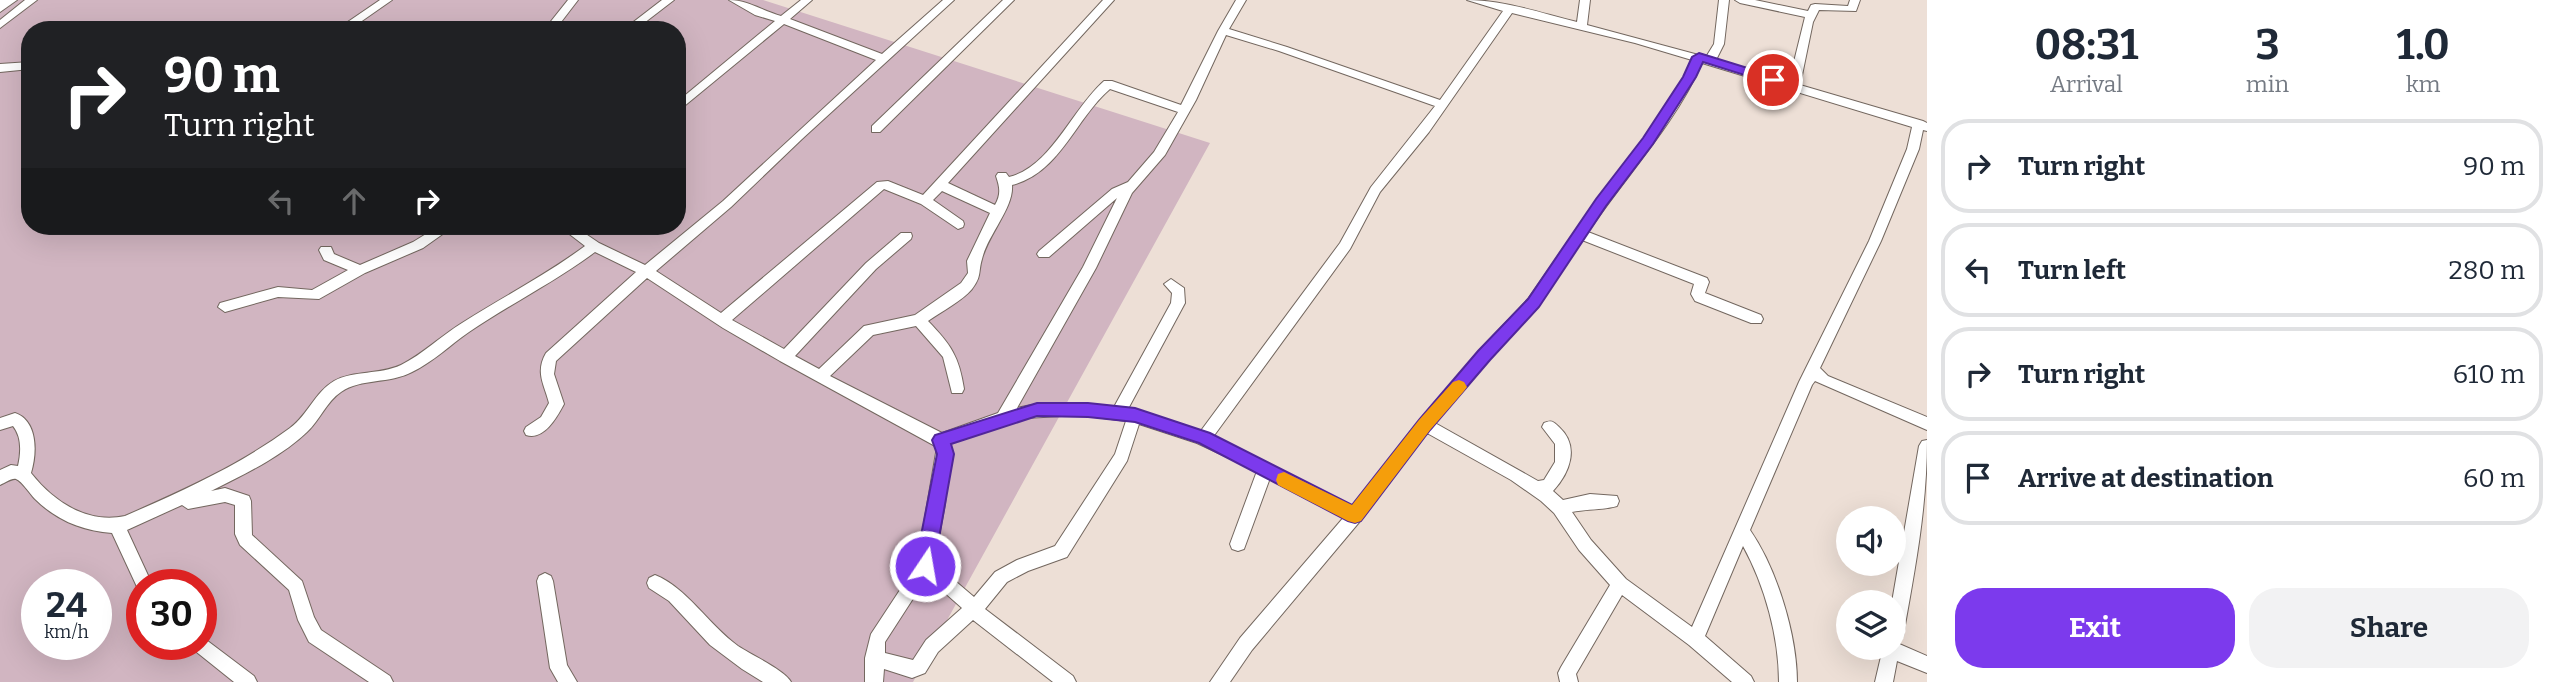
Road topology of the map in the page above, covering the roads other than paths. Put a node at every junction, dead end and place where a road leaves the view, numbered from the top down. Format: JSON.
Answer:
{"nodes":[{"id":1,"x":9,"y":0,"type":"edge"},
{"id":2,"x":32,"y":0,"type":"edge"},
{"id":3,"x":387,"y":0,"type":"edge"},
{"id":4,"x":573,"y":0,"type":"edge"},
{"id":5,"x":669,"y":0,"type":"edge"},
{"id":6,"x":734,"y":0,"type":"edge"},
{"id":7,"x":807,"y":0,"type":"edge"},
{"id":8,"x":949,"y":0,"type":"edge"},
{"id":9,"x":1009,"y":0,"type":"edge"},
{"id":10,"x":1109,"y":0,"type":"edge"},
{"id":11,"x":1241,"y":0,"type":"edge"},
{"id":12,"x":1472,"y":0,"type":"edge"},
{"id":13,"x":1586,"y":0,"type":"edge"},
{"id":14,"x":1724,"y":0,"type":"edge"},
{"id":15,"x":1740,"y":0,"type":"edge"},
{"id":16,"x":1855,"y":0,"type":"edge"},
{"id":17,"x":1776,"y":4,"type":"edge"},
{"id":18,"x":1514,"y":6,"type":"edge"},
{"id":19,"x":0,"y":7,"type":"edge"},
{"id":20,"x":1811,"y":15,"type":"junction"},
{"id":21,"x":783,"y":20,"type":"junction"},
{"id":22,"x":355,"y":21,"type":"edge"},
{"id":23,"x":556,"y":21,"type":"edge"},
{"id":24,"x":640,"y":21,"type":"edge"},
{"id":25,"x":0,"y":25,"type":"edge"},
{"id":26,"x":1582,"y":25,"type":"junction"},
{"id":27,"x":1223,"y":31,"type":"junction"},
{"id":28,"x":1718,"y":50,"type":"junction"},
{"id":29,"x":1704,"y":58,"type":"junction"},
{"id":30,"x":884,"y":59,"type":"junction"},
{"id":31,"x":21,"y":66,"type":"edge"},
{"id":32,"x":0,"y":68,"type":"edge"},
{"id":33,"x":1751,"y":73,"type":"junction"},
{"id":34,"x":1794,"y":86,"type":"junction"},
{"id":35,"x":686,"y":101,"type":"edge"},
{"id":36,"x":1440,"y":104,"type":"junction"},
{"id":37,"x":1184,"y":110,"type":"junction"},
{"id":38,"x":1923,"y":125,"type":"edge"},
{"id":39,"x":876,"y":129,"type":"dead end"},
{"id":40,"x":941,"y":185,"type":"junction"},
{"id":41,"x":1130,"y":186,"type":"junction"},
{"id":42,"x":924,"y":200,"type":"junction"},
{"id":43,"x":998,"y":212,"type":"junction"},
{"id":44,"x":958,"y":224,"type":"dead end"},
{"id":45,"x":1579,"y":234,"type":"junction"},
{"id":46,"x":432,"y":235,"type":"edge"},
{"id":47,"x":578,"y":235,"type":"edge"},
{"id":48,"x":906,"y":236,"type":"dead end"},
{"id":49,"x":594,"y":246,"type":"junction"},
{"id":50,"x":327,"y":250,"type":"dead end"},
{"id":51,"x":1044,"y":254,"type":"dead end"},
{"id":52,"x":359,"y":270,"type":"junction"},
{"id":53,"x":646,"y":271,"type":"junction"},
{"id":54,"x":1171,"y":284,"type":"dead end"},
{"id":55,"x":225,"y":307,"type":"dead end"},
{"id":56,"x":1756,"y":319,"type":"dead end"},
{"id":57,"x":722,"y":320,"type":"junction"},
{"id":58,"x":919,"y":320,"type":"junction"},
{"id":59,"x":785,"y":357,"type":"junction"},
{"id":60,"x":1813,"y":373,"type":"junction"},
{"id":61,"x":820,"y":377,"type":"junction"},
{"id":62,"x":957,"y":389,"type":"dead end"},
{"id":63,"x":1118,"y":413,"type":"junction"},
{"id":64,"x":1135,"y":415,"type":"junction"},
{"id":65,"x":1002,"y":420,"type":"junction"},
{"id":66,"x":0,"y":424,"type":"edge"},
{"id":67,"x":1927,"y":424,"type":"edge"},
{"id":68,"x":1424,"y":425,"type":"junction"},
{"id":69,"x":1549,"y":427,"type":"dead end"},
{"id":70,"x":531,"y":431,"type":"dead end"},
{"id":71,"x":1204,"y":438,"type":"junction"},
{"id":72,"x":941,"y":440,"type":"junction"},
{"id":73,"x":1927,"y":446,"type":"edge"},
{"id":74,"x":1265,"y":470,"type":"junction"},
{"id":75,"x":23,"y":474,"type":"junction"},
{"id":76,"x":0,"y":478,"type":"edge"},
{"id":77,"x":1544,"y":490,"type":"junction"},
{"id":78,"x":1611,"y":501,"type":"dead end"},
{"id":79,"x":162,"y":507,"type":"junction"},
{"id":80,"x":1560,"y":508,"type":"junction"},
{"id":81,"x":1355,"y":515,"type":"junction"},
{"id":82,"x":117,"y":527,"type":"junction"},
{"id":83,"x":1921,"y":527,"type":"edge"},
{"id":84,"x":1742,"y":531,"type":"junction"},
{"id":85,"x":1238,"y":544,"type":"dead end"},
{"id":86,"x":925,"y":566,"type":"junction"},
{"id":87,"x":137,"y":569,"type":"edge"},
{"id":88,"x":545,"y":581,"type":"dead end"},
{"id":89,"x":655,"y":583,"type":"dead end"},
{"id":90,"x":1620,"y":584,"type":"junction"},
{"id":91,"x":1906,"y":590,"type":"edge"},
{"id":92,"x":972,"y":608,"type":"junction"},
{"id":93,"x":1695,"y":639,"type":"junction"},
{"id":94,"x":1906,"y":653,"type":"edge"},
{"id":95,"x":217,"y":657,"type":"edge"},
{"id":96,"x":874,"y":658,"type":"junction"},
{"id":97,"x":1889,"y":660,"type":"edge"},
{"id":98,"x":1927,"y":665,"type":"edge"},
{"id":99,"x":248,"y":682,"type":"edge"},
{"id":100,"x":383,"y":682,"type":"edge"},
{"id":101,"x":568,"y":682,"type":"edge"},
{"id":102,"x":782,"y":682,"type":"edge"},
{"id":103,"x":874,"y":682,"type":"edge"},
{"id":104,"x":1067,"y":682,"type":"edge"},
{"id":105,"x":1219,"y":682,"type":"edge"},
{"id":106,"x":1569,"y":682,"type":"edge"},
{"id":107,"x":1745,"y":682,"type":"edge"},
{"id":108,"x":1788,"y":682,"type":"edge"},
{"id":109,"x":1884,"y":682,"type":"edge"}],
"edges":[{"from":1,"to":19,"type":"highway"},
{"from":2,"to":25,"type":"street"},
{"from":3,"to":22,"type":"street"},
{"from":4,"to":23,"type":"street"},
{"from":5,"to":24,"type":"street"},
{"from":6,"to":21,"type":"street"},
{"from":7,"to":21,"type":"street"},
{"from":8,"to":30,"type":"street"},
{"from":9,"to":39,"type":"street"},
{"from":10,"to":40,"type":"street"},
{"from":11,"to":27,"type":"street"},
{"from":12,"to":18,"type":"street"},
{"from":13,"to":26,"type":"street"},
{"from":14,"to":28,"type":"street"},
{"from":15,"to":17,"type":"street"},
{"from":16,"to":20,"type":"street"},
{"from":17,"to":20,"type":"street"},
{"from":18,"to":26,"type":"street"},
{"from":18,"to":36,"type":"street"},
{"from":20,"to":34,"type":"street"},
{"from":21,"to":30,"type":"street"},
{"from":21,"to":35,"type":"street"},
{"from":26,"to":29,"type":"street"},
{"from":27,"to":36,"type":"street"},
{"from":27,"to":37,"type":"street"},
{"from":28,"to":29,"type":"street"},
{"from":28,"to":33,"type":"street"},
{"from":29,"to":33,"type":"street"},
{"from":29,"to":45,"type":"street"},
{"from":30,"to":53,"type":"street"},
{"from":31,"to":32,"type":"street"},
{"from":33,"to":34,"type":"street"},
{"from":34,"to":38,"type":"street"},
{"from":36,"to":71,"type":"street"},
{"from":37,"to":41,"type":"street"},
{"from":37,"to":43,"type":"street"},
{"from":38,"to":60,"type":"street"},
{"from":40,"to":42,"type":"street"},
{"from":40,"to":43,"type":"street"},
{"from":41,"to":51,"type":"street"},
{"from":41,"to":65,"type":"street"},
{"from":42,"to":44,"type":"street"},
{"from":42,"to":57,"type":"street"},
{"from":43,"to":58,"type":"street"},
{"from":45,"to":56,"type":"street"},
{"from":45,"to":68,"type":"street"},
{"from":46,"to":52,"type":"street"},
{"from":47,"to":49,"type":"street"},
{"from":48,"to":59,"type":"street"},
{"from":49,"to":53,"type":"street"},
{"from":49,"to":79,"type":"street"},
{"from":50,"to":52,"type":"street"},
{"from":52,"to":55,"type":"street"},
{"from":53,"to":57,"type":"street"},
{"from":53,"to":70,"type":"street"},
{"from":54,"to":63,"type":"street"},
{"from":57,"to":59,"type":"street"},
{"from":58,"to":61,"type":"street"},
{"from":58,"to":62,"type":"street"},
{"from":59,"to":61,"type":"street"},
{"from":60,"to":67,"type":"street"},
{"from":60,"to":84,"type":"street"},
{"from":61,"to":72,"type":"street"},
{"from":63,"to":64,"type":"street"},
{"from":63,"to":65,"type":"street"},
{"from":64,"to":71,"type":"street"},
{"from":64,"to":92,"type":"street"},
{"from":65,"to":72,"type":"street"},
{"from":66,"to":75,"type":"street"},
{"from":68,"to":77,"type":"street"},
{"from":68,"to":81,"type":"street"},
{"from":69,"to":77,"type":"street"},
{"from":71,"to":74,"type":"street"},
{"from":72,"to":86,"type":"street"},
{"from":73,"to":83,"type":"street"},
{"from":74,"to":81,"type":"street"},
{"from":74,"to":85,"type":"street"},
{"from":75,"to":76,"type":"street"},
{"from":75,"to":82,"type":"street"},
{"from":77,"to":80,"type":"street"},
{"from":78,"to":80,"type":"street"},
{"from":79,"to":82,"type":"street"},
{"from":79,"to":100,"type":"street"},
{"from":80,"to":90,"type":"street"},
{"from":81,"to":105,"type":"street"},
{"from":82,"to":87,"type":"street"},
{"from":83,"to":91,"type":"street"},
{"from":84,"to":93,"type":"street"},
{"from":84,"to":108,"type":"street"},
{"from":86,"to":92,"type":"street"},
{"from":86,"to":96,"type":"street"},
{"from":88,"to":101,"type":"street"},
{"from":89,"to":102,"type":"street"},
{"from":90,"to":93,"type":"street"},
{"from":90,"to":106,"type":"street"},
{"from":92,"to":96,"type":"street"},
{"from":92,"to":104,"type":"street"},
{"from":93,"to":107,"type":"street"},
{"from":94,"to":98,"type":"street"},
{"from":95,"to":99,"type":"street"},
{"from":96,"to":103,"type":"street"},
{"from":97,"to":109,"type":"street"}]}
